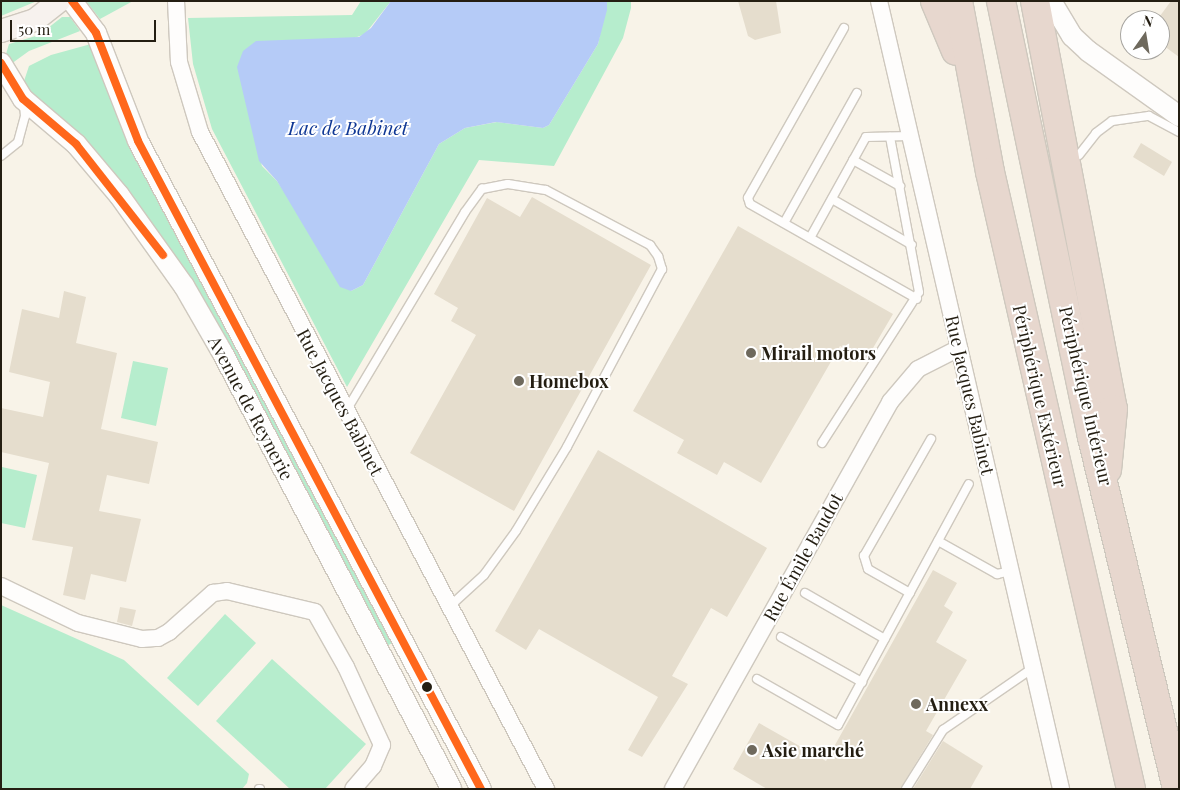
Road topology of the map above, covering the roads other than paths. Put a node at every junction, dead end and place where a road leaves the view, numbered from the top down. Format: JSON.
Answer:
{"nodes":[{"id":1,"x":59,"y":1,"type":"edge"},
{"id":2,"x":72,"y":1,"type":"edge"},
{"id":3,"x":176,"y":1,"type":"edge"},
{"id":4,"x":880,"y":1,"type":"edge"},
{"id":5,"x":935,"y":1,"type":"edge"},
{"id":6,"x":958,"y":1,"type":"edge"},
{"id":7,"x":1001,"y":1,"type":"edge"},
{"id":8,"x":1035,"y":1,"type":"edge"},
{"id":9,"x":1051,"y":1,"type":"edge"},
{"id":10,"x":844,"y":28,"type":"dead end"},
{"id":11,"x":1,"y":30,"type":"edge"},
{"id":12,"x":1,"y":63,"type":"edge"},
{"id":13,"x":973,"y":91,"type":"junction"},
{"id":14,"x":857,"y":93,"type":"dead end"},
{"id":15,"x":23,"y":99,"type":"junction"},
{"id":16,"x":1179,"y":116,"type":"edge"},
{"id":17,"x":1179,"y":132,"type":"edge"},
{"id":18,"x":910,"y":136,"type":"junction"},
{"id":19,"x":890,"y":137,"type":"junction"},
{"id":20,"x":1079,"y":155,"type":"dead end"},
{"id":21,"x":1,"y":156,"type":"edge"},
{"id":22,"x":853,"y":160,"type":"junction"},
{"id":23,"x":900,"y":186,"type":"junction"},
{"id":24,"x":832,"y":199,"type":"junction"},
{"id":25,"x":784,"y":224,"type":"junction"},
{"id":26,"x":810,"y":238,"type":"junction"},
{"id":27,"x":912,"y":245,"type":"junction"},
{"id":28,"x":917,"y":300,"type":"junction"},
{"id":29,"x":959,"y":348,"type":"junction"},
{"id":30,"x":345,"y":412,"type":"junction"},
{"id":31,"x":931,"y":439,"type":"dead end"},
{"id":32,"x":822,"y":442,"type":"dead end"},
{"id":33,"x":969,"y":484,"type":"dead end"},
{"id":34,"x":1106,"y":484,"type":"junction"},
{"id":35,"x":938,"y":542,"type":"junction"},
{"id":36,"x":1010,"y":571,"type":"junction"},
{"id":37,"x":1,"y":586,"type":"edge"},
{"id":38,"x":910,"y":593,"type":"junction"},
{"id":39,"x":805,"y":594,"type":"dead end"},
{"id":40,"x":449,"y":607,"type":"junction"},
{"id":41,"x":781,"y":637,"type":"dead end"},
{"id":42,"x":885,"y":639,"type":"junction"},
{"id":43,"x":1033,"y":668,"type":"junction"},
{"id":44,"x":757,"y":679,"type":"dead end"},
{"id":45,"x":862,"y":682,"type":"junction"},
{"id":46,"x":353,"y":789,"type":"edge"},
{"id":47,"x":450,"y":789,"type":"edge"},
{"id":48,"x":480,"y":789,"type":"edge"},
{"id":49,"x":546,"y":789,"type":"edge"},
{"id":50,"x":673,"y":789,"type":"edge"},
{"id":51,"x":906,"y":789,"type":"edge"},
{"id":52,"x":1061,"y":789,"type":"edge"},
{"id":53,"x":1131,"y":789,"type":"edge"},
{"id":54,"x":1177,"y":789,"type":"edge"}],
"edges":[{"from":1,"to":11,"type":"main road"},
{"from":2,"to":48,"type":"street","name":"Avenue de Reynerie"},
{"from":3,"to":30,"type":"street","name":"Rue Jacques Babinet"},
{"from":4,"to":18,"type":"street","name":"Rue Jacques Babinet"},
{"from":5,"to":13,"type":"highway"},
{"from":6,"to":13,"type":"highway","name":"Périphérique Extérieur"},
{"from":7,"to":34,"type":"highway","name":"Périphérique Intérieur"},
{"from":8,"to":34,"type":"highway"},
{"from":9,"to":16,"type":"street"},
{"from":10,"to":25,"type":"lane"},
{"from":12,"to":15,"type":"street","name":"Avenue de Reynerie"},
{"from":13,"to":53,"type":"highway","name":"Périphérique Extérieur"},
{"from":14,"to":25,"type":"lane"},
{"from":15,"to":21,"type":"lane"},
{"from":15,"to":47,"type":"street","name":"Avenue de Reynerie"},
{"from":17,"to":20,"type":"lane"},
{"from":18,"to":19,"type":"lane"},
{"from":18,"to":29,"type":"street","name":"Rue Jacques Babinet"},
{"from":19,"to":22,"type":"lane"},
{"from":19,"to":23,"type":"lane"},
{"from":22,"to":23,"type":"lane"},
{"from":22,"to":24,"type":"lane"},
{"from":23,"to":27,"type":"lane"},
{"from":24,"to":26,"type":"lane"},
{"from":24,"to":27,"type":"lane"},
{"from":25,"to":26,"type":"lane"},
{"from":26,"to":28,"type":"lane"},
{"from":27,"to":28,"type":"lane"},
{"from":28,"to":32,"type":"lane"},
{"from":29,"to":36,"type":"street","name":"Rue Jacques Babinet"},
{"from":29,"to":50,"type":"street","name":"Rue Émile Baudot"},
{"from":30,"to":40,"type":"street","name":"Rue Jacques Babinet"},
{"from":30,"to":40,"type":"lane"},
{"from":31,"to":38,"type":"lane"},
{"from":33,"to":35,"type":"lane"},
{"from":34,"to":54,"type":"highway","name":"Périphérique Intérieur"},
{"from":35,"to":36,"type":"lane"},
{"from":35,"to":38,"type":"lane"},
{"from":36,"to":43,"type":"street","name":"Rue Jacques Babinet"},
{"from":37,"to":46,"type":"street"},
{"from":38,"to":42,"type":"lane"},
{"from":39,"to":42,"type":"lane"},
{"from":40,"to":49,"type":"street","name":"Rue Jacques Babinet"},
{"from":41,"to":45,"type":"lane"},
{"from":42,"to":45,"type":"lane"},
{"from":43,"to":51,"type":"lane"},
{"from":43,"to":52,"type":"street","name":"Rue Jacques Babinet"},
{"from":44,"to":45,"type":"lane"}]}
